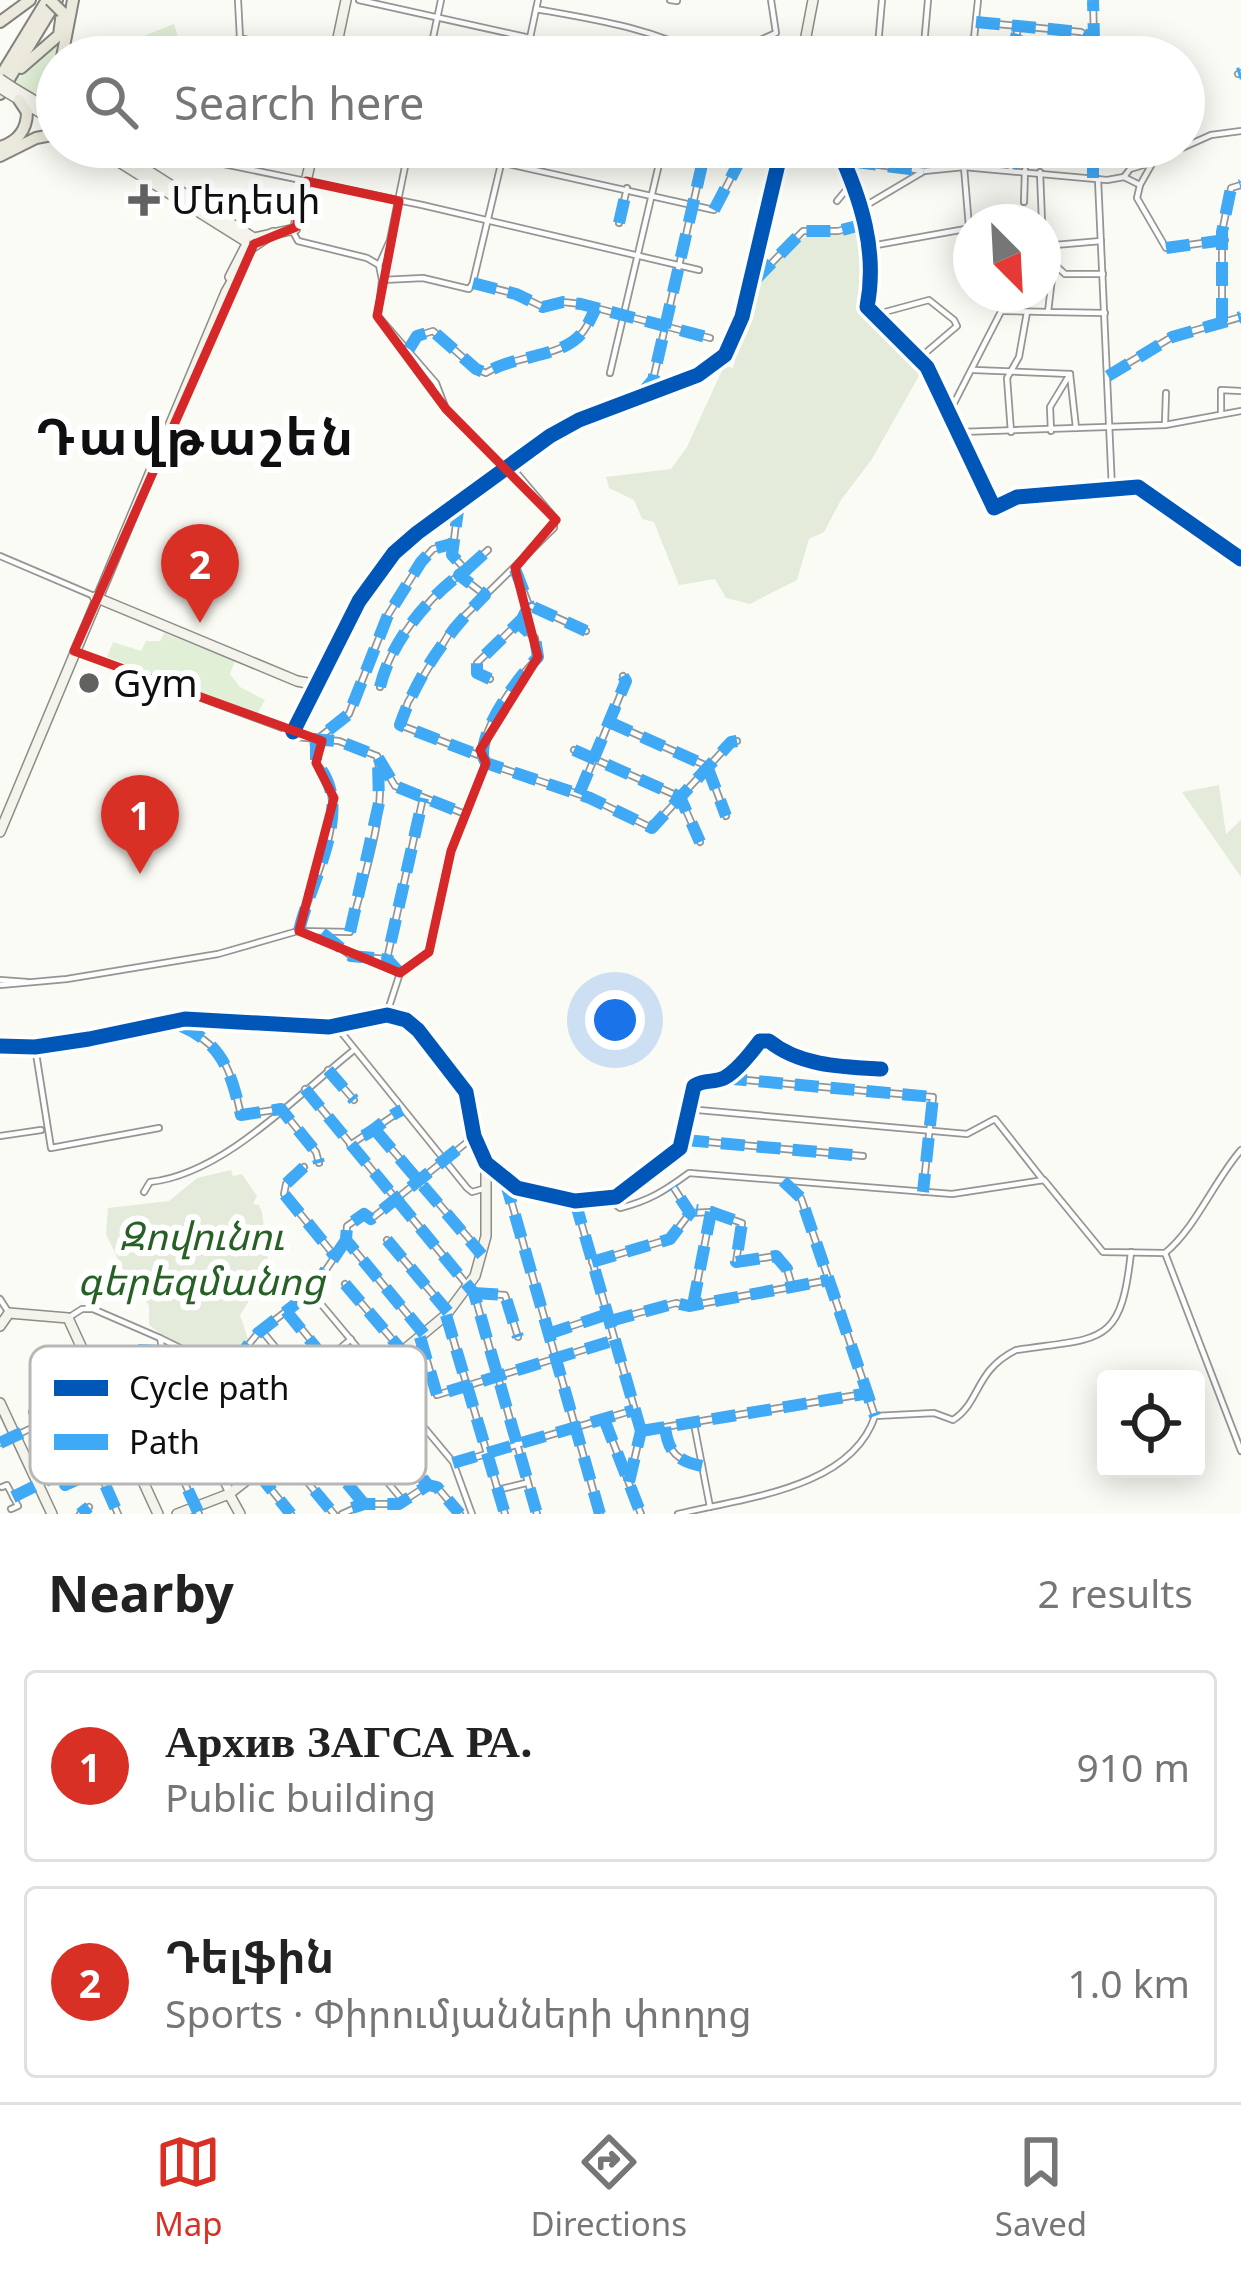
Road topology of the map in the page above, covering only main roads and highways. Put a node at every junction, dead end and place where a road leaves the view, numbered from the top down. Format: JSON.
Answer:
{"nodes":[{"id":1,"x":17,"y":0,"type":"edge"},
{"id":2,"x":30,"y":0,"type":"edge"},
{"id":3,"x":73,"y":0,"type":"edge"},
{"id":4,"x":54,"y":3,"type":"edge"},
{"id":5,"x":0,"y":18,"type":"edge"},
{"id":6,"x":58,"y":36,"type":"edge"},
{"id":7,"x":66,"y":36,"type":"edge"},
{"id":8,"x":36,"y":58,"type":"edge"},
{"id":9,"x":6,"y":87,"type":"edge"},
{"id":10,"x":36,"y":138,"type":"edge"},
{"id":11,"x":0,"y":155,"type":"edge"}],
"edges":[{"from":1,"to":5,"type":"main road"},
{"from":2,"to":5,"type":"main road"},
{"from":3,"to":7,"type":"main road"},
{"from":4,"to":6,"type":"main road"},
{"from":4,"to":9,"type":"main road"},
{"from":8,"to":9,"type":"main road"},
{"from":9,"to":11,"type":"main road"},
{"from":10,"to":11,"type":"main road"}]}
